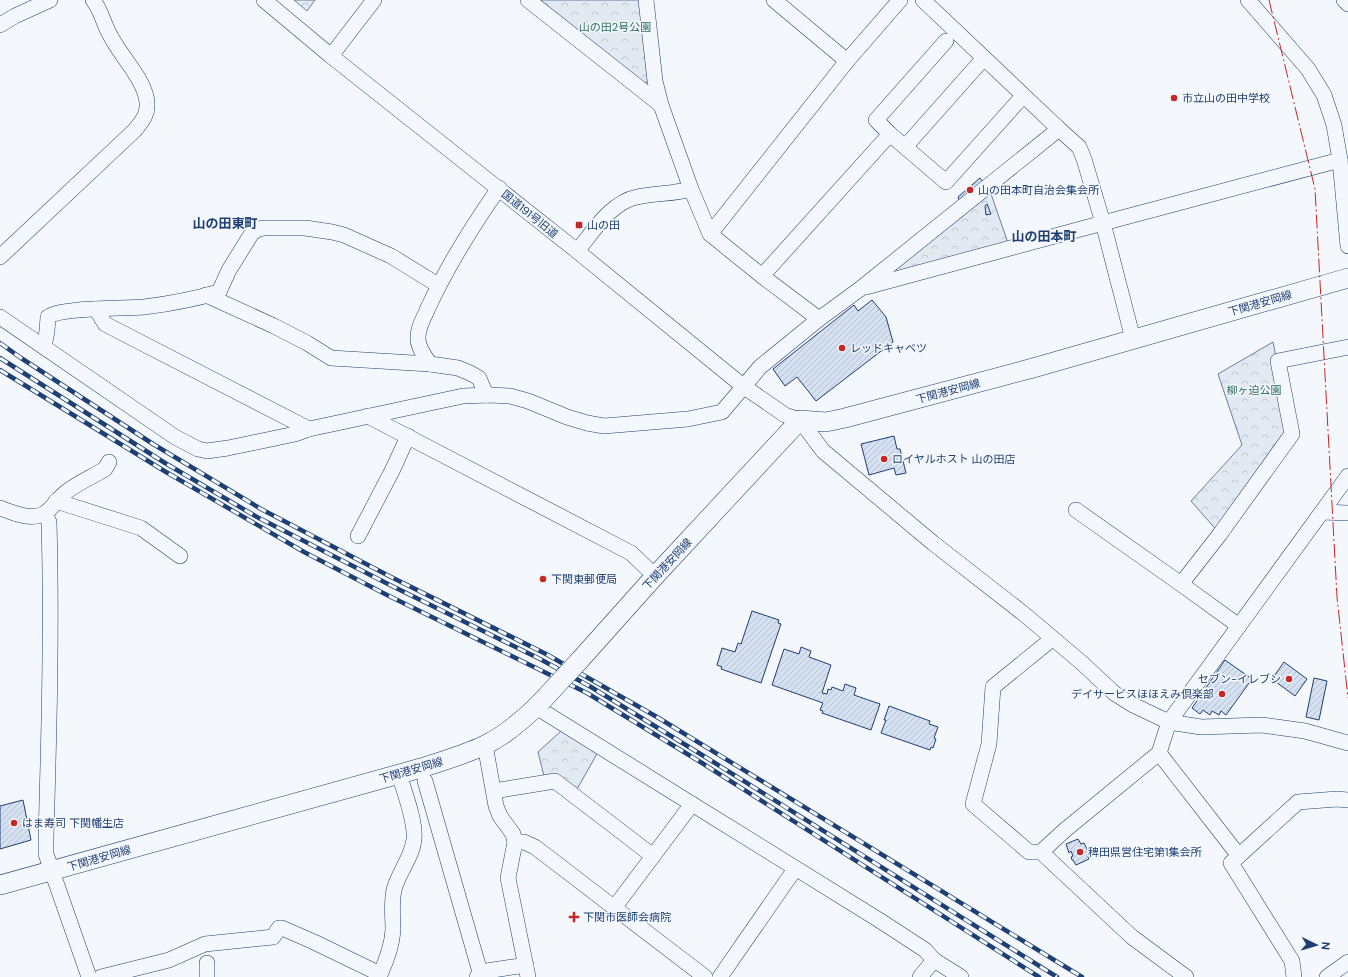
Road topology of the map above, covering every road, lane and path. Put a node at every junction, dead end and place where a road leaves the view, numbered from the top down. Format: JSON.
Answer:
{"nodes":[{"id":1,"x":50,"y":0,"type":"edge"},
{"id":2,"x":93,"y":0,"type":"edge"},
{"id":3,"x":264,"y":0,"type":"edge"},
{"id":4,"x":374,"y":0,"type":"edge"},
{"id":5,"x":528,"y":0,"type":"edge"},
{"id":6,"x":646,"y":0,"type":"edge"},
{"id":7,"x":774,"y":0,"type":"edge"},
{"id":8,"x":900,"y":0,"type":"edge"},
{"id":9,"x":923,"y":0,"type":"edge"},
{"id":10,"x":1248,"y":0,"type":"edge"},
{"id":11,"x":1344,"y":0,"type":"edge"},
{"id":12,"x":1348,"y":4,"type":"edge"},
{"id":13,"x":0,"y":25,"type":"edge"},
{"id":14,"x":946,"y":41,"type":"dead end"},
{"id":15,"x":330,"y":56,"type":"junction"},
{"id":16,"x":984,"y":58,"type":"junction"},
{"id":17,"x":847,"y":61,"type":"junction"},
{"id":18,"x":1023,"y":96,"type":"junction"},
{"id":19,"x":661,"y":106,"type":"junction"},
{"id":20,"x":1059,"y":129,"type":"junction"},
{"id":21,"x":890,"y":134,"type":"junction"},
{"id":22,"x":905,"y":147,"type":"junction"},
{"id":23,"x":1340,"y":160,"type":"junction"},
{"id":24,"x":498,"y":188,"type":"junction"},
{"id":25,"x":692,"y":190,"type":"junction"},
{"id":26,"x":1103,"y":222,"type":"junction"},
{"id":27,"x":710,"y":234,"type":"junction"},
{"id":28,"x":1348,"y":246,"type":"edge"},
{"id":29,"x":577,"y":251,"type":"junction"},
{"id":30,"x":0,"y":257,"type":"edge"},
{"id":31,"x":762,"y":276,"type":"junction"},
{"id":32,"x":1348,"y":278,"type":"edge"},
{"id":33,"x":438,"y":285,"type":"junction"},
{"id":34,"x":860,"y":289,"type":"junction"},
{"id":35,"x":206,"y":295,"type":"junction"},
{"id":36,"x":96,"y":309,"type":"junction"},
{"id":37,"x":0,"y":317,"type":"edge"},
{"id":38,"x":819,"y":319,"type":"junction"},
{"id":39,"x":1133,"y":339,"type":"junction"},
{"id":40,"x":44,"y":347,"type":"junction"},
{"id":41,"x":1348,"y":347,"type":"edge"},
{"id":42,"x":430,"y":364,"type":"junction"},
{"id":43,"x":743,"y":386,"type":"junction"},
{"id":44,"x":486,"y":395,"type":"junction"},
{"id":45,"x":368,"y":416,"type":"junction"},
{"id":46,"x":800,"y":420,"type":"junction"},
{"id":47,"x":308,"y":429,"type":"junction"},
{"id":48,"x":408,"y":436,"type":"junction"},
{"id":49,"x":109,"y":462,"type":"dead end"},
{"id":50,"x":1348,"y":476,"type":"edge"},
{"id":51,"x":56,"y":501,"type":"junction"},
{"id":52,"x":0,"y":508,"type":"edge"},
{"id":53,"x":1076,"y":510,"type":"dead end"},
{"id":54,"x":1322,"y":512,"type":"junction"},
{"id":55,"x":45,"y":513,"type":"junction"},
{"id":56,"x":1348,"y":513,"type":"edge"},
{"id":57,"x":358,"y":536,"type":"dead end"},
{"id":58,"x":180,"y":556,"type":"dead end"},
{"id":59,"x":655,"y":576,"type":"junction"},
{"id":60,"x":1181,"y":584,"type":"junction"},
{"id":61,"x":1239,"y":626,"type":"junction"},
{"id":62,"x":1052,"y":639,"type":"junction"},
{"id":63,"x":539,"y":704,"type":"junction"},
{"id":64,"x":1168,"y":722,"type":"junction"},
{"id":65,"x":1348,"y":743,"type":"edge"},
{"id":66,"x":486,"y":745,"type":"junction"},
{"id":67,"x":1159,"y":753,"type":"junction"},
{"id":68,"x":399,"y":774,"type":"junction"},
{"id":69,"x":425,"y":781,"type":"dead end"},
{"id":70,"x":494,"y":791,"type":"junction"},
{"id":71,"x":1348,"y":800,"type":"edge"},
{"id":72,"x":692,"y":804,"type":"junction"},
{"id":73,"x":515,"y":842,"type":"junction"},
{"id":74,"x":1041,"y":852,"type":"junction"},
{"id":75,"x":653,"y":856,"type":"junction"},
{"id":76,"x":1239,"y":856,"type":"junction"},
{"id":77,"x":795,"y":869,"type":"junction"},
{"id":78,"x":51,"y":871,"type":"junction"},
{"id":79,"x":0,"y":885,"type":"edge"},
{"id":80,"x":614,"y":908,"type":"junction"},
{"id":81,"x":934,"y":960,"type":"junction"},
{"id":82,"x":1348,"y":962,"type":"edge"},
{"id":83,"x":527,"y":971,"type":"edge"},
{"id":84,"x":478,"y":975,"type":"edge"},
{"id":85,"x":379,"y":976,"type":"edge"},
{"id":86,"x":89,"y":977,"type":"edge"},
{"id":87,"x":101,"y":977,"type":"edge"},
{"id":88,"x":705,"y":977,"type":"edge"},
{"id":89,"x":720,"y":977,"type":"edge"},
{"id":90,"x":920,"y":977,"type":"edge"},
{"id":91,"x":961,"y":977,"type":"edge"},
{"id":92,"x":1186,"y":977,"type":"edge"},
{"id":93,"x":1294,"y":977,"type":"edge"},
{"id":94,"x":1328,"y":977,"type":"edge"}],
"edges":[{"from":1,"to":13,"type":"street"},
{"from":2,"to":30,"type":"street"},
{"from":3,"to":15,"type":"street","name":"国道191号旧道"},
{"from":4,"to":15,"type":"street"},
{"from":5,"to":19,"type":"street"},
{"from":6,"to":19,"type":"street"},
{"from":7,"to":17,"type":"street"},
{"from":8,"to":17,"type":"street"},
{"from":9,"to":16,"type":"street"},
{"from":10,"to":23,"type":"street"},
{"from":11,"to":12,"type":"street"},
{"from":14,"to":21,"type":"street"},
{"from":15,"to":24,"type":"street","name":"国道191号旧道"},
{"from":16,"to":18,"type":"street"},
{"from":16,"to":22,"type":"street"},
{"from":17,"to":27,"type":"street"},
{"from":18,"to":20,"type":"street"},
{"from":18,"to":22,"type":"street"},
{"from":19,"to":25,"type":"street"},
{"from":20,"to":26,"type":"street"},
{"from":20,"to":34,"type":"street"},
{"from":21,"to":22,"type":"street"},
{"from":21,"to":31,"type":"street"},
{"from":23,"to":26,"type":"street"},
{"from":23,"to":28,"type":"street"},
{"from":24,"to":29,"type":"street","name":"国道191号旧道"},
{"from":24,"to":33,"type":"street"},
{"from":25,"to":27,"type":"street"},
{"from":25,"to":29,"type":"street"},
{"from":26,"to":34,"type":"street"},
{"from":26,"to":39,"type":"street"},
{"from":27,"to":31,"type":"street"},
{"from":29,"to":43,"type":"street","name":"国道191号旧道"},
{"from":31,"to":38,"type":"street"},
{"from":32,"to":39,"type":"main road","name":"下関港安岡線"},
{"from":33,"to":35,"type":"street"},
{"from":33,"to":42,"type":"street"},
{"from":34,"to":38,"type":"street"},
{"from":35,"to":36,"type":"street"},
{"from":35,"to":42,"type":"street"},
{"from":36,"to":40,"type":"street"},
{"from":36,"to":47,"type":"street"},
{"from":37,"to":40,"type":"street"},
{"from":38,"to":43,"type":"street"},
{"from":39,"to":46,"type":"main road","name":"下関港安岡線"},
{"from":40,"to":47,"type":"street"},
{"from":41,"to":60,"type":"street"},
{"from":42,"to":44,"type":"street"},
{"from":43,"to":44,"type":"street"},
{"from":43,"to":46,"type":"street","name":"国道191号旧道"},
{"from":44,"to":45,"type":"street"},
{"from":45,"to":47,"type":"street"},
{"from":45,"to":48,"type":"street"},
{"from":46,"to":59,"type":"main road","name":"下関港安岡線"},
{"from":46,"to":62,"type":"street"},
{"from":48,"to":57,"type":"street"},
{"from":48,"to":59,"type":"street"},
{"from":49,"to":51,"type":"street"},
{"from":50,"to":54,"type":"street"},
{"from":51,"to":55,"type":"street"},
{"from":51,"to":58,"type":"street"},
{"from":52,"to":55,"type":"street"},
{"from":53,"to":60,"type":"street"},
{"from":54,"to":56,"type":"street"},
{"from":54,"to":61,"type":"street"},
{"from":55,"to":78,"type":"street"},
{"from":59,"to":63,"type":"main road","name":"下関港安岡線","bridge":true},
{"from":60,"to":61,"type":"street"},
{"from":61,"to":64,"type":"street"},
{"from":62,"to":64,"type":"street"},
{"from":62,"to":74,"type":"street"},
{"from":63,"to":66,"type":"main road","name":"下関港安岡線"},
{"from":63,"to":72,"type":"street"},
{"from":64,"to":65,"type":"street"},
{"from":64,"to":67,"type":"street"},
{"from":66,"to":68,"type":"main road","name":"下関港安岡線"},
{"from":66,"to":70,"type":"street"},
{"from":67,"to":74,"type":"street"},
{"from":67,"to":76,"type":"street"},
{"from":68,"to":78,"type":"main road","name":"下関港安岡線"},
{"from":68,"to":85,"type":"street"},
{"from":69,"to":84,"type":"street"},
{"from":70,"to":73,"type":"street"},
{"from":70,"to":75,"type":"street"},
{"from":71,"to":76,"type":"street"},
{"from":72,"to":75,"type":"street"},
{"from":72,"to":77,"type":"street"},
{"from":73,"to":80,"type":"street"},
{"from":73,"to":83,"type":"street"},
{"from":74,"to":92,"type":"street"},
{"from":75,"to":80,"type":"street"},
{"from":76,"to":93,"type":"street"},
{"from":77,"to":81,"type":"street"},
{"from":77,"to":89,"type":"street"},
{"from":78,"to":79,"type":"main road","name":"下関港安岡線"},
{"from":78,"to":86,"type":"street"},
{"from":80,"to":88,"type":"street"},
{"from":81,"to":90,"type":"street"},
{"from":81,"to":91,"type":"street"},
{"from":82,"to":94,"type":"street"},
{"from":83,"to":84,"type":"street"},
{"from":85,"to":87,"type":"street"}]}
